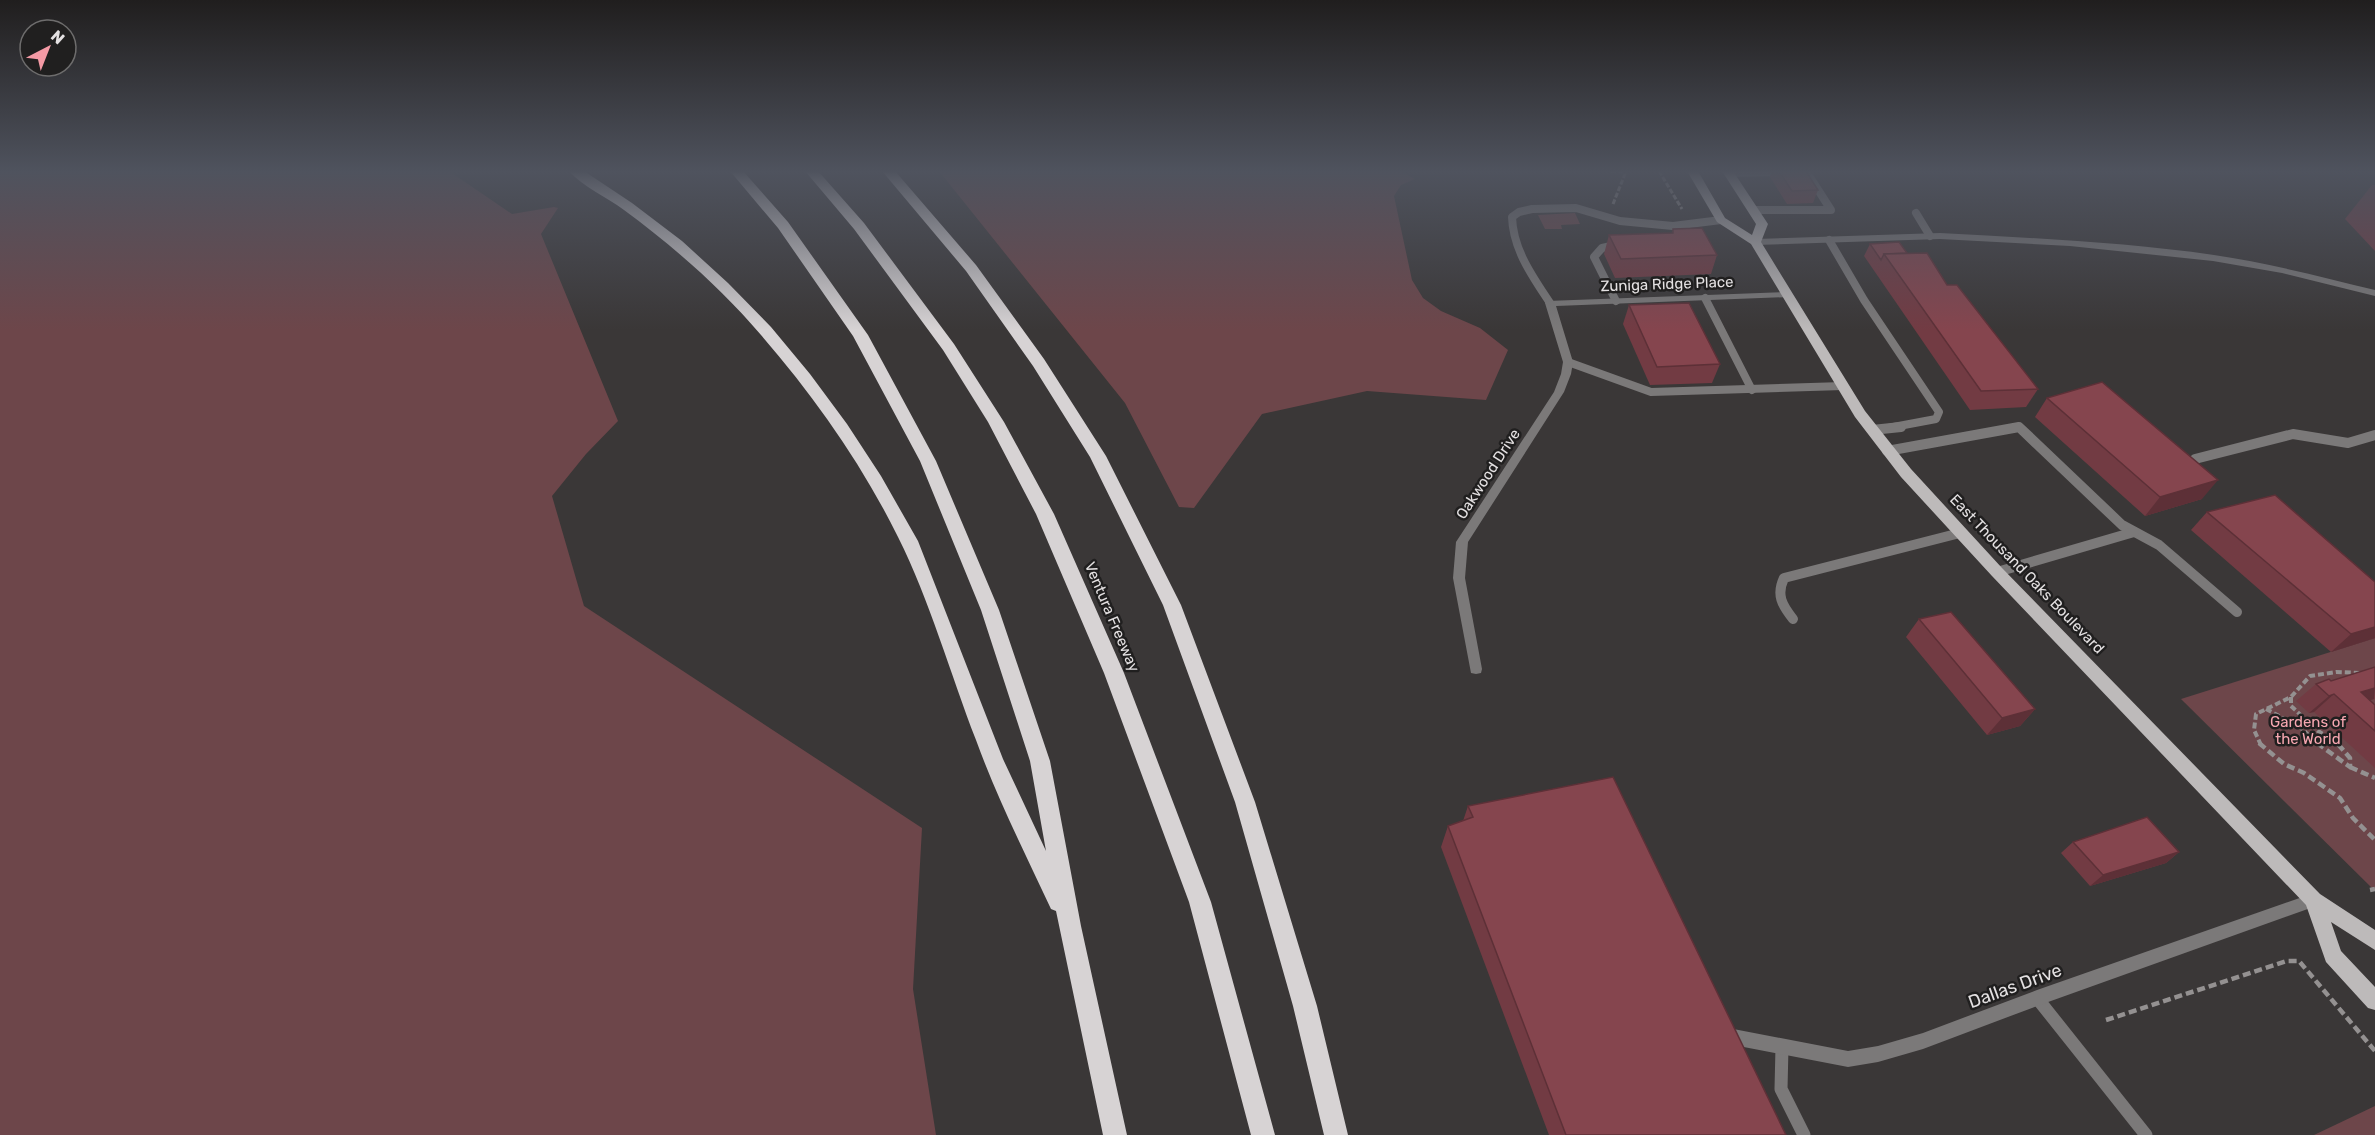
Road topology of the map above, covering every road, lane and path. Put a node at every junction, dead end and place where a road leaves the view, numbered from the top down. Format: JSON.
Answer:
{"nodes":[{"id":1,"x":651,"y":224,"type":"edge"},
{"id":2,"x":782,"y":224,"type":"edge"},
{"id":3,"x":857,"y":224,"type":"edge"},
{"id":4,"x":933,"y":224,"type":"edge"},
{"id":5,"x":1511,"y":224,"type":"edge"},
{"id":6,"x":1651,"y":224,"type":"edge"},
{"id":7,"x":1689,"y":224,"type":"edge"},
{"id":8,"x":1727,"y":224,"type":"edge"},
{"id":9,"x":1762,"y":224,"type":"edge"},
{"id":10,"x":1923,"y":224,"type":"edge"},
{"id":11,"x":1672,"y":226,"type":"junction"},
{"id":12,"x":1930,"y":236,"type":"junction"},
{"id":13,"x":1658,"y":237,"type":"edge"},
{"id":14,"x":1829,"y":240,"type":"junction"},
{"id":15,"x":1755,"y":242,"type":"junction"},
{"id":16,"x":1627,"y":243,"type":"edge"},
{"id":17,"x":2375,"y":292,"type":"edge"},
{"id":18,"x":1786,"y":295,"type":"junction"},
{"id":19,"x":1705,"y":298,"type":"junction"},
{"id":20,"x":1616,"y":301,"type":"junction"},
{"id":21,"x":1550,"y":303,"type":"junction"},
{"id":22,"x":1568,"y":362,"type":"junction"},
{"id":23,"x":1843,"y":386,"type":"junction"},
{"id":24,"x":1752,"y":390,"type":"junction"},
{"id":25,"x":1872,"y":430,"type":"junction"},
{"id":26,"x":2375,"y":435,"type":"edge"},
{"id":27,"x":1887,"y":451,"type":"junction"},
{"id":28,"x":2195,"y":459,"type":"edge"},
{"id":29,"x":2134,"y":532,"type":"junction"},
{"id":30,"x":1960,"y":533,"type":"junction"},
{"id":31,"x":1996,"y":572,"type":"junction"},
{"id":32,"x":2237,"y":612,"type":"dead end"},
{"id":33,"x":1793,"y":619,"type":"dead end"},
{"id":34,"x":1476,"y":669,"type":"dead end"},
{"id":35,"x":2343,"y":672,"type":"junction"},
{"id":36,"x":2370,"y":674,"type":"edge"},
{"id":37,"x":2349,"y":678,"type":"edge"},
{"id":38,"x":2290,"y":696,"type":"junction"},
{"id":39,"x":2265,"y":709,"type":"junction"},
{"id":40,"x":2341,"y":737,"type":"dead end"},
{"id":41,"x":2335,"y":741,"type":"junction"},
{"id":42,"x":2350,"y":767,"type":"junction"},
{"id":43,"x":2375,"y":778,"type":"edge"},
{"id":44,"x":2374,"y":838,"type":"edge"},
{"id":45,"x":2314,"y":900,"type":"junction"},
{"id":46,"x":1070,"y":926,"type":"junction"},
{"id":47,"x":2375,"y":941,"type":"edge"},
{"id":48,"x":2037,"y":998,"type":"junction"},
{"id":49,"x":2375,"y":1001,"type":"edge"},
{"id":50,"x":2106,"y":1020,"type":"dead end"},
{"id":51,"x":1722,"y":1035,"type":"edge"},
{"id":52,"x":1782,"y":1047,"type":"junction"},
{"id":53,"x":2375,"y":1051,"type":"edge"},
{"id":54,"x":1115,"y":1135,"type":"edge"},
{"id":55,"x":1263,"y":1135,"type":"edge"},
{"id":56,"x":1336,"y":1135,"type":"edge"},
{"id":57,"x":1804,"y":1135,"type":"edge"},
{"id":58,"x":2146,"y":1135,"type":"edge"}],
"edges":[{"from":1,"to":46,"type":"highway"},
{"from":2,"to":46,"type":"highway"},
{"from":3,"to":55,"type":"highway","name":"Ventura Freeway"},
{"from":4,"to":56,"type":"highway"},
{"from":5,"to":21,"type":"lane"},
{"from":6,"to":11,"type":"lane"},
{"from":7,"to":11,"type":"lane"},
{"from":8,"to":15,"type":"main road","name":"East Thousand Oaks Boulevard"},
{"from":9,"to":15,"type":"main road"},
{"from":10,"to":12,"type":"lane"},
{"from":11,"to":13,"type":"lane"},
{"from":12,"to":14,"type":"street"},
{"from":12,"to":17,"type":"street"},
{"from":14,"to":15,"type":"street"},
{"from":14,"to":25,"type":"lane"},
{"from":15,"to":18,"type":"main road","name":"East Thousand Oaks Boulevard"},
{"from":16,"to":20,"type":"lane"},
{"from":18,"to":19,"type":"street","name":"Zuniga Ridge Place"},
{"from":18,"to":23,"type":"main road","name":"East Thousand Oaks Boulevard"},
{"from":19,"to":20,"type":"street","name":"Zuniga Ridge Place"},
{"from":19,"to":24,"type":"lane"},
{"from":20,"to":21,"type":"street","name":"Zuniga Ridge Place"},
{"from":21,"to":22,"type":"street"},
{"from":22,"to":24,"type":"lane"},
{"from":22,"to":34,"type":"street","name":"Oakwood Drive"},
{"from":23,"to":24,"type":"lane"},
{"from":23,"to":25,"type":"main road","name":"East Thousand Oaks Boulevard"},
{"from":25,"to":27,"type":"main road","name":"East Thousand Oaks Boulevard"},
{"from":26,"to":28,"type":"lane"},
{"from":27,"to":29,"type":"lane"},
{"from":27,"to":30,"type":"main road","name":"East Thousand Oaks Boulevard"},
{"from":29,"to":31,"type":"lane"},
{"from":29,"to":32,"type":"lane"},
{"from":30,"to":31,"type":"main road","name":"East Thousand Oaks Boulevard"},
{"from":30,"to":33,"type":"lane"},
{"from":31,"to":45,"type":"main road","name":"East Thousand Oaks Boulevard"},
{"from":35,"to":36,"type":"path"},
{"from":35,"to":37,"type":"path"},
{"from":35,"to":38,"type":"path"},
{"from":38,"to":39,"type":"path"},
{"from":38,"to":41,"type":"path"},
{"from":39,"to":42,"type":"path"},
{"from":39,"to":44,"type":"path"},
{"from":40,"to":41,"type":"path"},
{"from":41,"to":42,"type":"path"},
{"from":42,"to":43,"type":"path"},
{"from":45,"to":47,"type":"main road","name":"East Thousand Oaks Boulevard"},
{"from":45,"to":48,"type":"street","name":"Dallas Drive"},
{"from":45,"to":49,"type":"main road","name":"East Thousand Oaks Boulevard"},
{"from":46,"to":54,"type":"highway"},
{"from":48,"to":52,"type":"street","name":"Dallas Drive"},
{"from":48,"to":58,"type":"lane"},
{"from":50,"to":53,"type":"path"},
{"from":51,"to":52,"type":"street","name":"Dallas Drive"},
{"from":52,"to":57,"type":"lane"}]}
